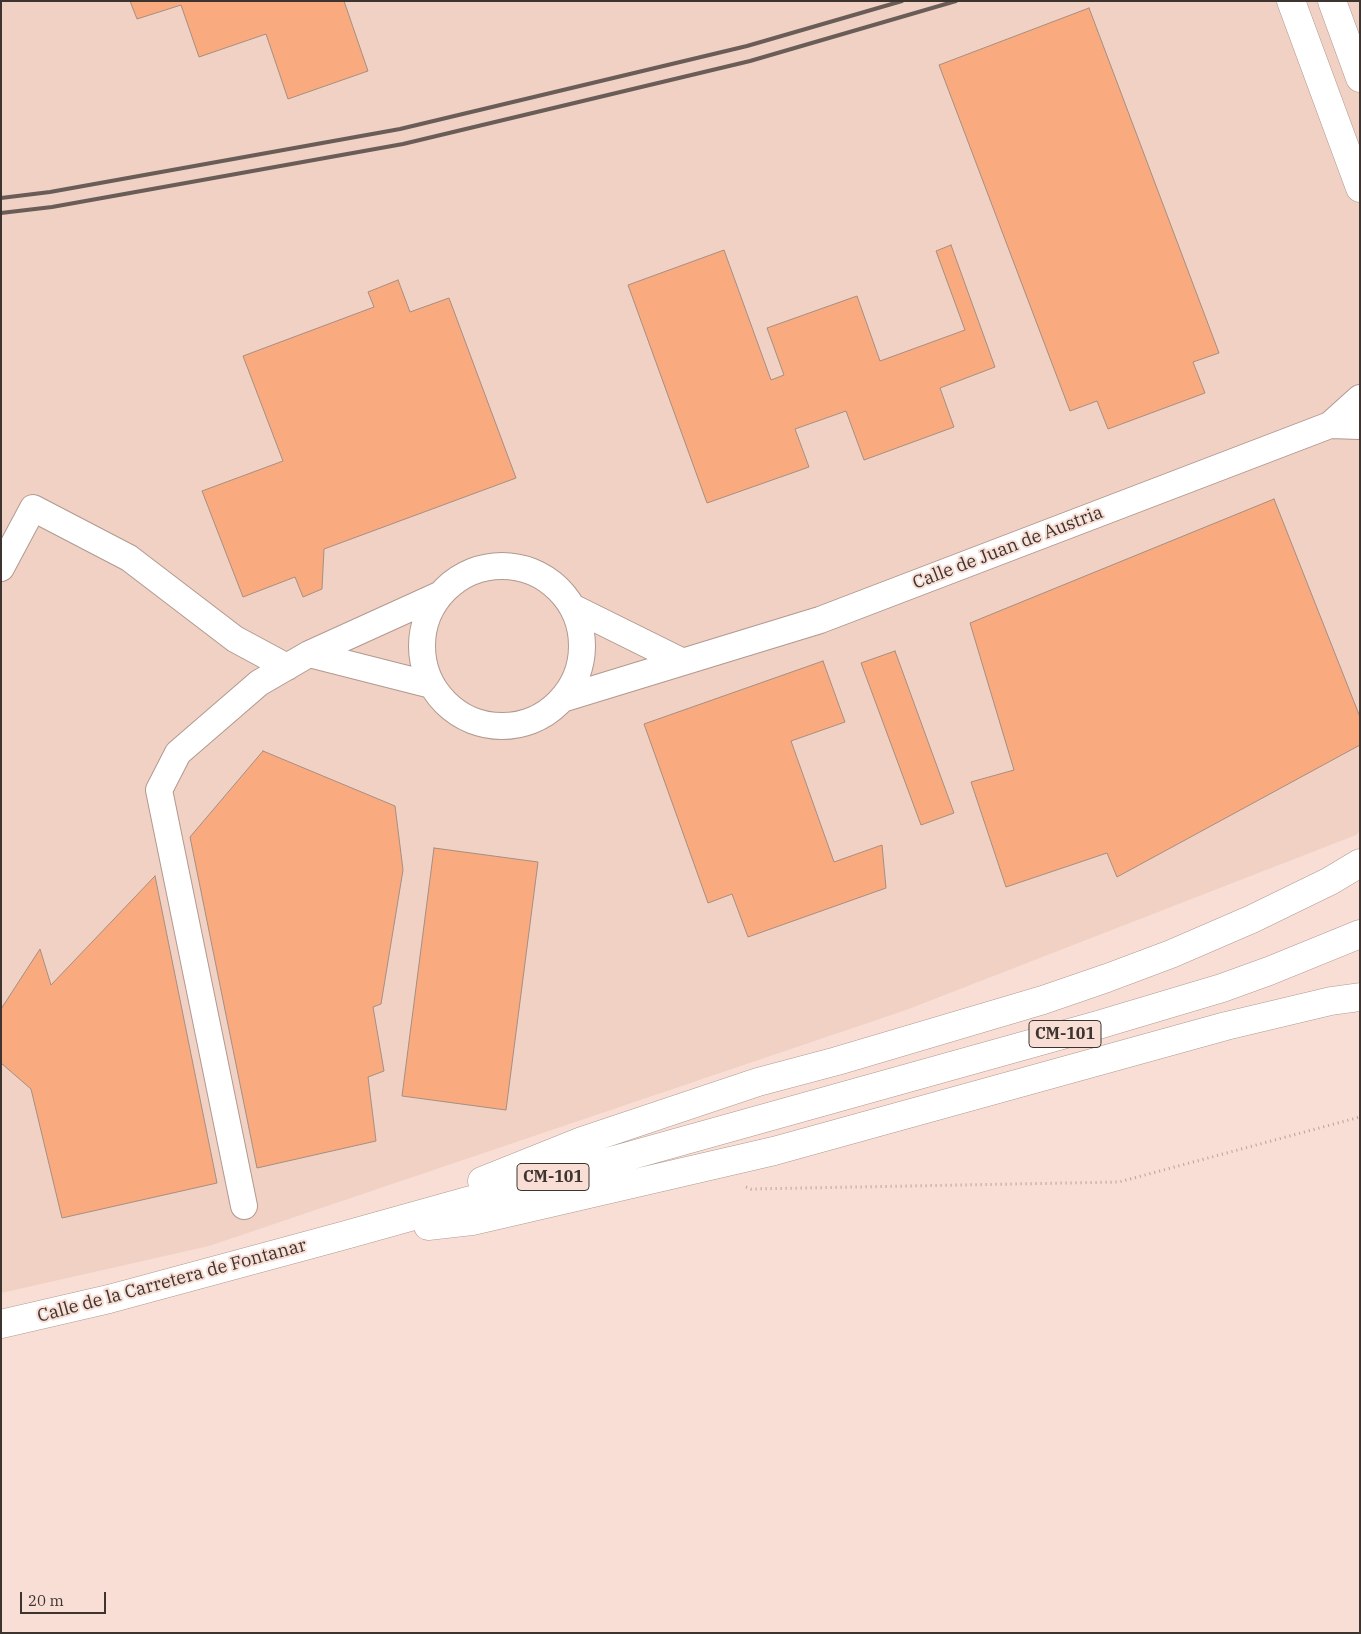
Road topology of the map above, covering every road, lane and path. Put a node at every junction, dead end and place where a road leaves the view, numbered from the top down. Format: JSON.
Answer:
{"nodes":[{"id":1,"x":1332,"y":1,"type":"edge"},
{"id":2,"x":1292,"y":5,"type":"edge"},
{"id":3,"x":1360,"y":78,"type":"edge"},
{"id":4,"x":1360,"y":188,"type":"edge"},
{"id":5,"x":1360,"y":398,"type":"edge"},
{"id":6,"x":1330,"y":424,"type":"junction"},
{"id":7,"x":1360,"y":426,"type":"edge"},
{"id":8,"x":1,"y":568,"type":"edge"},
{"id":9,"x":439,"y":595,"type":"junction"},
{"id":10,"x":574,"y":608,"type":"junction"},
{"id":11,"x":298,"y":661,"type":"junction"},
{"id":12,"x":683,"y":662,"type":"junction"},
{"id":13,"x":431,"y":685,"type":"junction"},
{"id":14,"x":565,"y":698,"type":"junction"},
{"id":15,"x":1360,"y":863,"type":"edge"},
{"id":16,"x":1360,"y":934,"type":"edge"},
{"id":17,"x":1360,"y":997,"type":"edge"},
{"id":18,"x":1360,"y":1117,"type":"edge"},
{"id":19,"x":743,"y":1185,"type":"dead end"},
{"id":20,"x":244,"y":1206,"type":"dead end"},
{"id":21,"x":342,"y":1236,"type":"junction"},
{"id":22,"x":1,"y":1324,"type":"edge"}],
"edges":[{"from":1,"to":3,"type":"main road"},
{"from":2,"to":4,"type":"main road"},
{"from":5,"to":6,"type":"street"},
{"from":6,"to":7,"type":"street"},
{"from":6,"to":12,"type":"street","name":"Calle de Juan de Austria"},
{"from":8,"to":11,"type":"street"},
{"from":9,"to":10,"type":"street"},
{"from":9,"to":11,"type":"street"},
{"from":9,"to":13,"type":"street"},
{"from":10,"to":12,"type":"street"},
{"from":10,"to":14,"type":"street"},
{"from":11,"to":13,"type":"street"},
{"from":11,"to":20,"type":"street"},
{"from":12,"to":14,"type":"street","name":"Calle de Juan de Austria"},
{"from":13,"to":14,"type":"street"},
{"from":15,"to":21,"type":"main road"},
{"from":16,"to":21,"type":"main road","number":"CM-101"},
{"from":17,"to":21,"type":"main road"},
{"from":18,"to":19,"type":"path"},
{"from":21,"to":22,"type":"main road","name":"Calle de la Carretera de Fontanar","number":"CM-101"}]}
